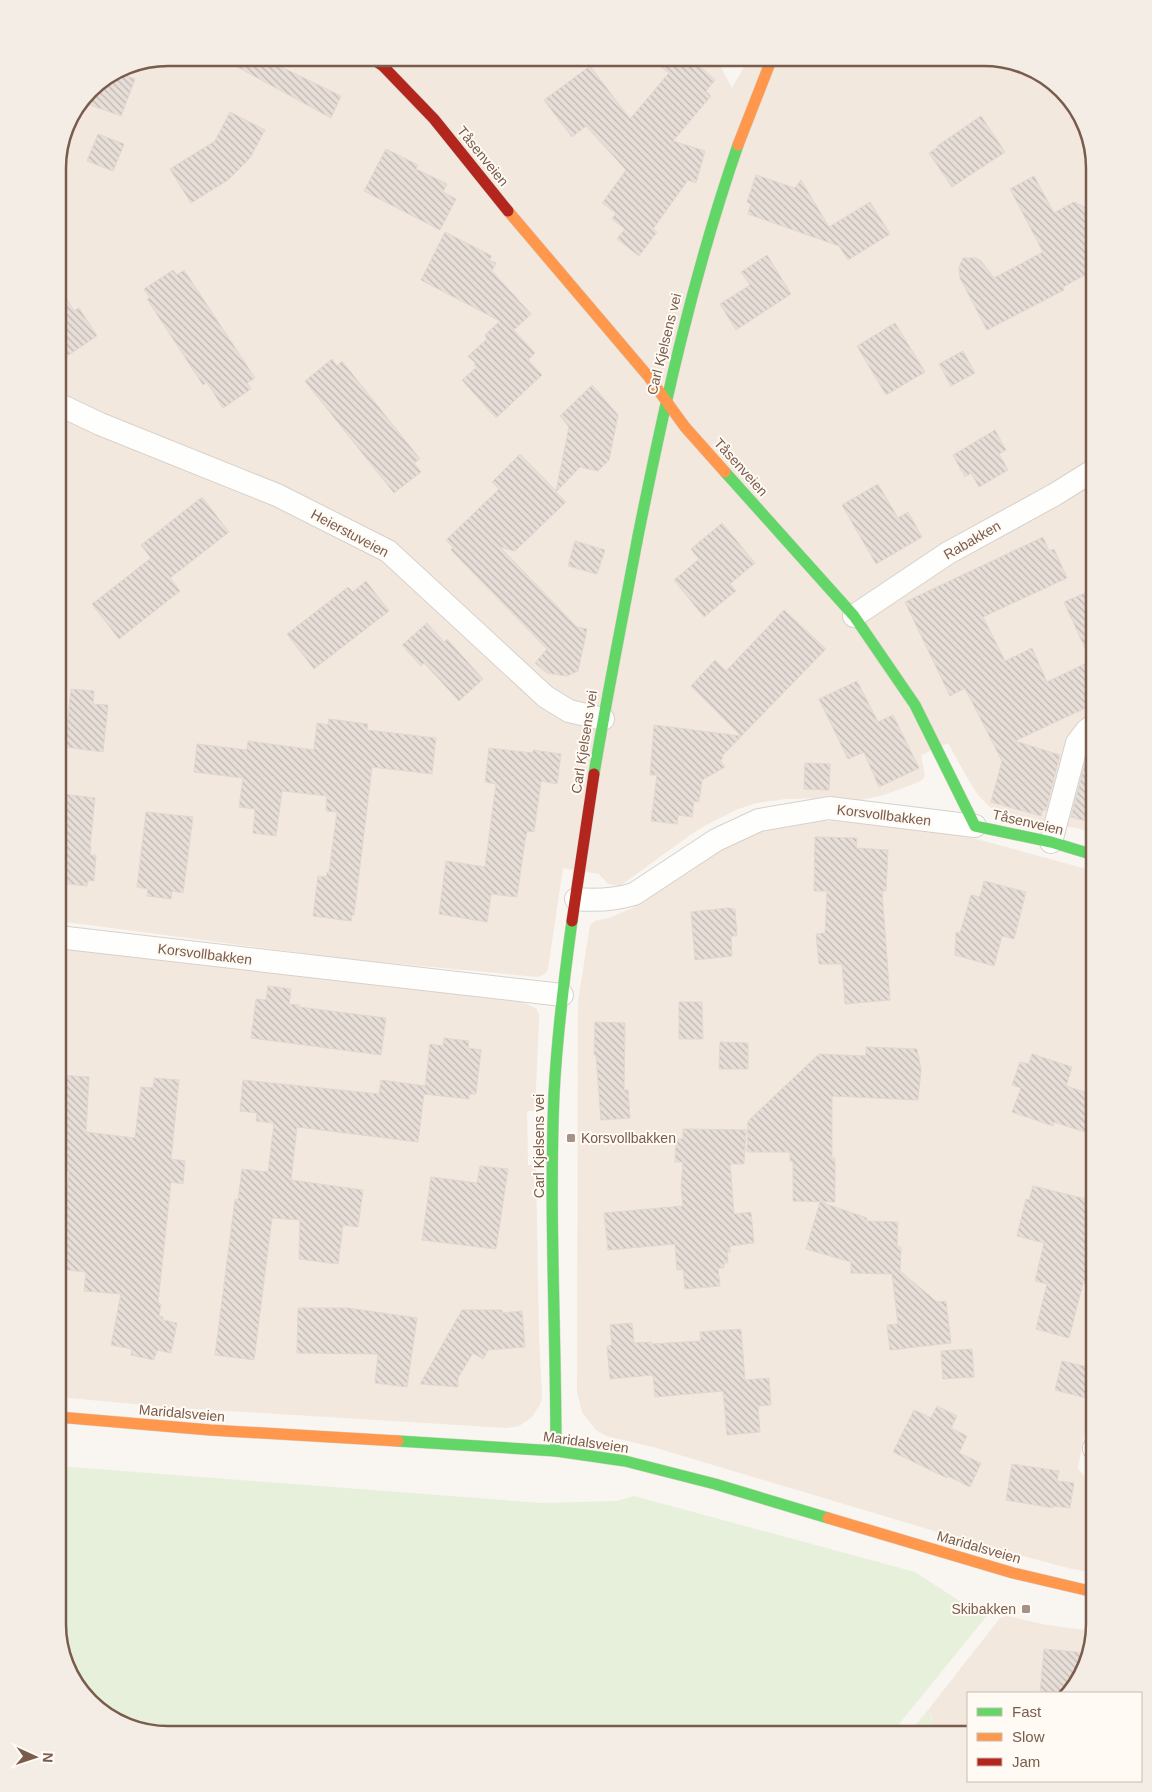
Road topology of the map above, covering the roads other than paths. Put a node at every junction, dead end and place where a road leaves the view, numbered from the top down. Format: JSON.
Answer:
{"nodes":[{"id":1,"x":383,"y":66,"type":"edge"},
{"id":2,"x":769,"y":66,"type":"edge"},
{"id":3,"x":666,"y":399,"type":"junction"},
{"id":4,"x":66,"y":408,"type":"edge"},
{"id":5,"x":1086,"y":475,"type":"edge"},
{"id":6,"x":854,"y":616,"type":"junction"},
{"id":7,"x":603,"y":720,"type":"junction"},
{"id":8,"x":1086,"y":731,"type":"edge"},
{"id":9,"x":975,"y":826,"type":"junction"},
{"id":10,"x":1051,"y":842,"type":"junction"},
{"id":11,"x":1086,"y":853,"type":"edge"},
{"id":12,"x":576,"y":898,"type":"junction"},
{"id":13,"x":66,"y":938,"type":"edge"},
{"id":14,"x":562,"y":995,"type":"junction"},
{"id":15,"x":66,"y":1418,"type":"edge"},
{"id":16,"x":556,"y":1451,"type":"junction"},
{"id":17,"x":1086,"y":1590,"type":"edge"}],
"edges":[{"from":1,"to":3,"type":"main road","name":"Tåsenveien"},
{"from":2,"to":3,"type":"main road","name":"Carl Kjelsens vei"},
{"from":3,"to":6,"type":"main road","name":"Tåsenveien"},
{"from":3,"to":7,"type":"main road","name":"Carl Kjelsens vei"},
{"from":4,"to":7,"type":"street","name":"Heierstuveien"},
{"from":5,"to":6,"type":"street","name":"Rabakken"},
{"from":6,"to":9,"type":"main road","name":"Tåsenveien"},
{"from":7,"to":12,"type":"main road","name":"Carl Kjelsens vei"},
{"from":8,"to":10,"type":"street"},
{"from":9,"to":10,"type":"main road","name":"Tåsenveien"},
{"from":9,"to":12,"type":"street","name":"Korsvollbakken"},
{"from":10,"to":11,"type":"main road","name":"Tåsenveien"},
{"from":12,"to":14,"type":"main road","name":"Carl Kjelsens vei"},
{"from":13,"to":14,"type":"street","name":"Korsvollbakken"},
{"from":14,"to":16,"type":"main road","name":"Carl Kjelsens vei"},
{"from":15,"to":16,"type":"main road","name":"Maridalsveien"},
{"from":16,"to":17,"type":"main road","name":"Maridalsveien"}]}
